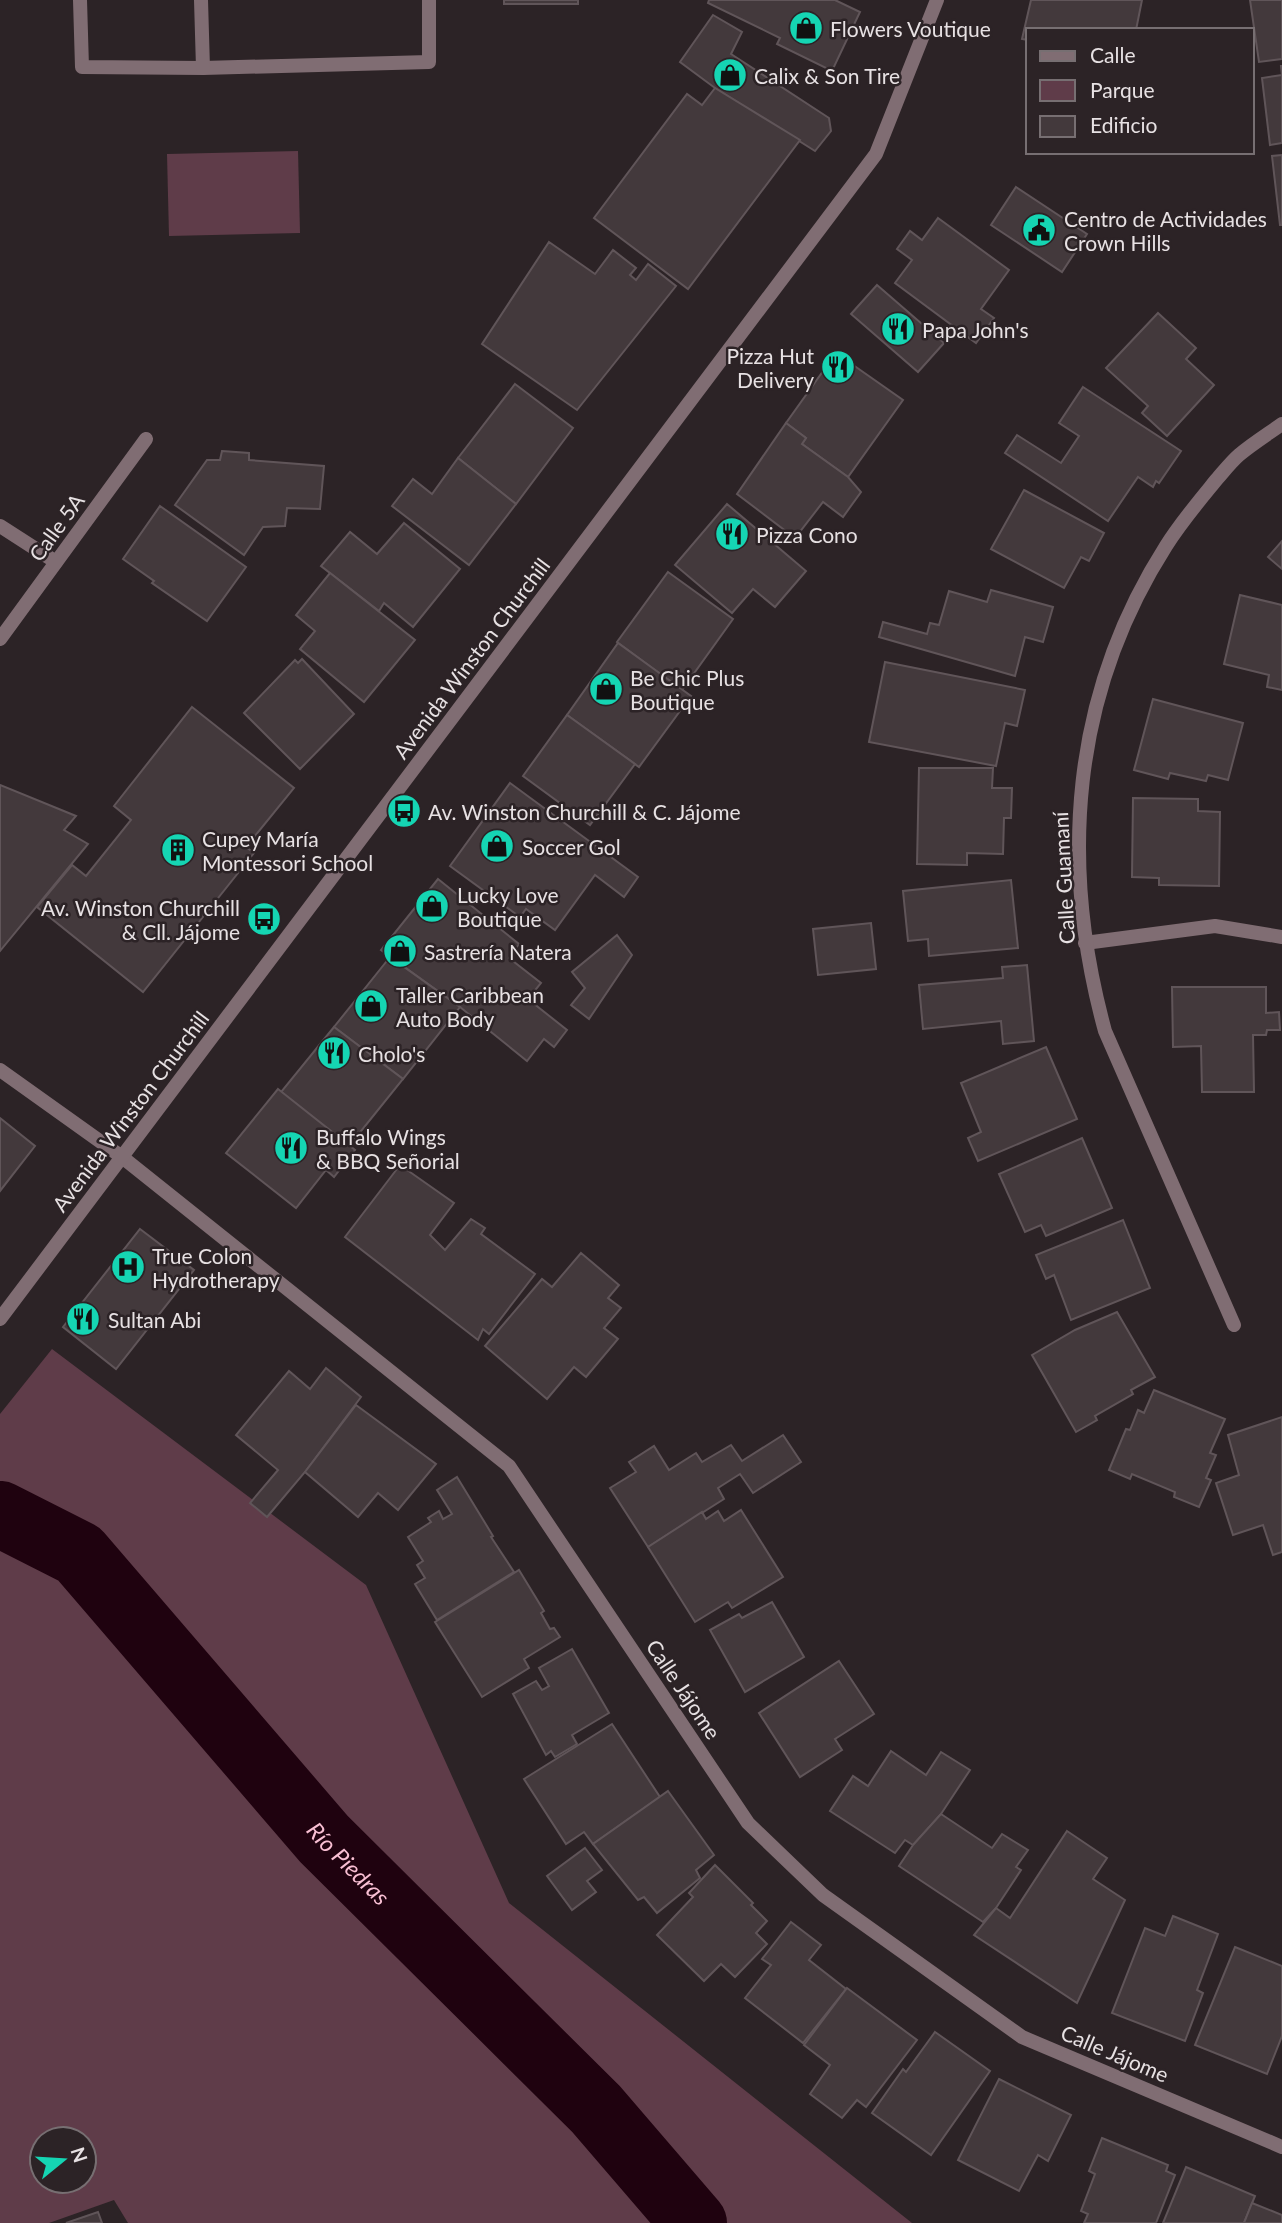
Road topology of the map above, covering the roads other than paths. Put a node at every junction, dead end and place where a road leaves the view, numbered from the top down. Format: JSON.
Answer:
{"nodes":[{"id":1,"x":80,"y":0,"type":"edge"},
{"id":2,"x":201,"y":0,"type":"edge"},
{"id":3,"x":429,"y":0,"type":"edge"},
{"id":4,"x":936,"y":0,"type":"edge"},
{"id":5,"x":203,"y":68,"type":"junction"},
{"id":6,"x":1282,"y":424,"type":"edge"},
{"id":7,"x":146,"y":439,"type":"dead end"},
{"id":8,"x":0,"y":526,"type":"edge"},
{"id":9,"x":57,"y":562,"type":"junction"},
{"id":10,"x":0,"y":639,"type":"edge"},
{"id":11,"x":1282,"y":937,"type":"edge"},
{"id":12,"x":1085,"y":943,"type":"junction"},
{"id":13,"x":0,"y":1070,"type":"edge"},
{"id":14,"x":122,"y":1157,"type":"junction"},
{"id":15,"x":0,"y":1320,"type":"edge"},
{"id":16,"x":1234,"y":1325,"type":"dead end"},
{"id":17,"x":1282,"y":2147,"type":"edge"}],
"edges":[{"from":1,"to":5,"type":"street"},
{"from":2,"to":5,"type":"street"},
{"from":3,"to":5,"type":"street"},
{"from":4,"to":14,"type":"street","name":"Avenida Winston Churchill"},
{"from":6,"to":12,"type":"street","name":"Calle Guamaní"},
{"from":7,"to":9,"type":"street","name":"Calle 5A"},
{"from":8,"to":9,"type":"street"},
{"from":9,"to":10,"type":"street","name":"Calle 5A"},
{"from":11,"to":12,"type":"street"},
{"from":12,"to":16,"type":"street","name":"Calle Guamaní"},
{"from":13,"to":14,"type":"street","name":"Calle Jájome"},
{"from":14,"to":15,"type":"street","name":"Avenida Winston Churchill"},
{"from":14,"to":17,"type":"street","name":"Calle Jájome"}]}
